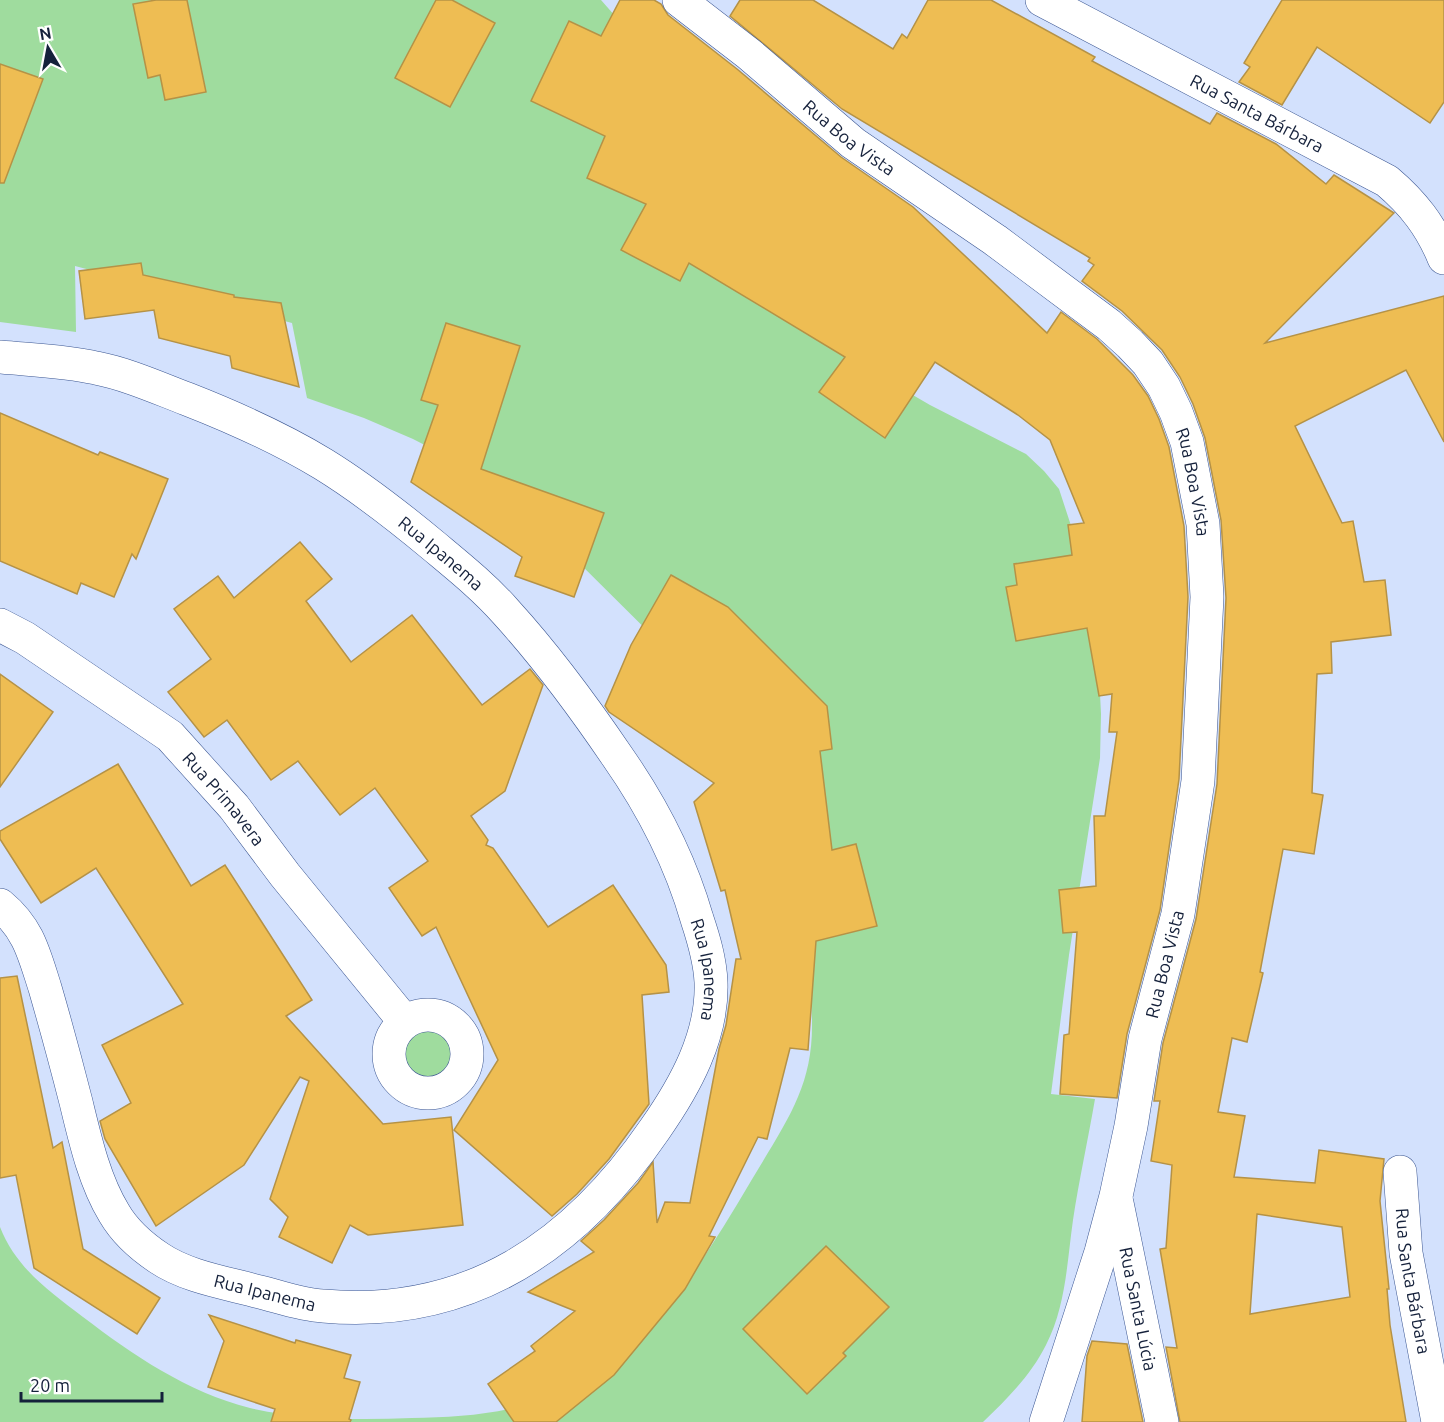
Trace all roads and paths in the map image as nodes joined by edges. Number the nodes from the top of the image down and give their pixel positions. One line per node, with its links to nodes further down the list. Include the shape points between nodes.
1 (679, 0): 9 (street, Rua Boa Vista, via 853,142 1004,246 1109,325 1148,363 1176,412 1192,462 1203,524 1207,597 1198,781 1178,914 1145,1039)
2 (1042, 0): 3 (street, Rua Santa Bárbara, via 1388,181 1422,216)
3 (1444, 258)
4 (0, 357): 6 (street, Rua Ipanema, via 98,368 236,419 355,485 447,557 502,607 596,724 631,776 672,850 708,953 709,1012 688,1075 661,1121 631,1165 552,1243 465,1290 370,1307 319,1306 166,1263 128,1233 113,1212 89,1153 60,1035 30,942 17,921)
5 (0, 625): 7 (street, Rua Primavera, via 170,736 234,807)
6 (0, 905)
7 (405, 1022)
8 (1400, 1173): 12 (street, Rua Santa Bárbara, via 1406,1253)
9 (1116, 1196): 10 (street, Rua Boa Vista); 11 (street, Rua Santa Lúcia)
10 (1046, 1422)
11 (1162, 1422)
12 (1438, 1422)

